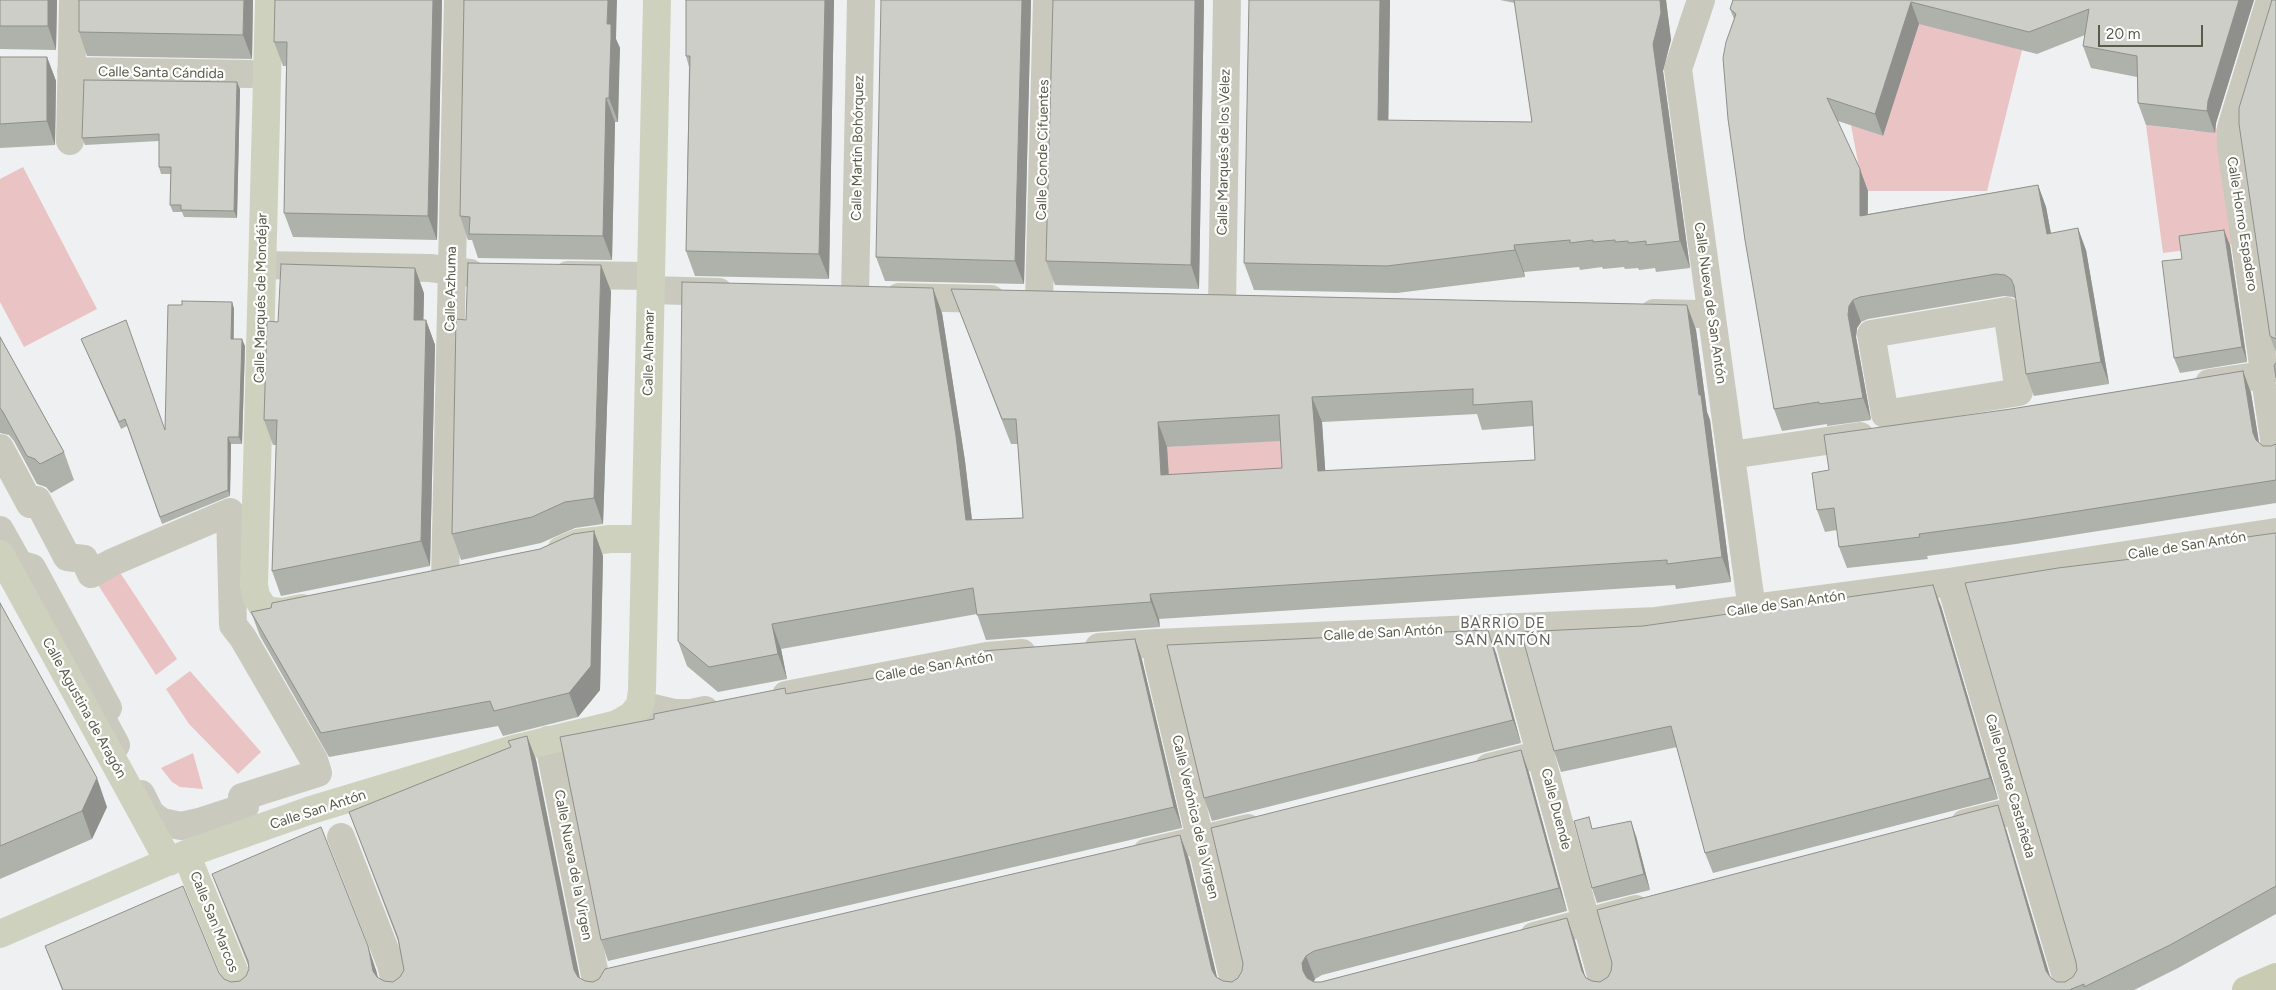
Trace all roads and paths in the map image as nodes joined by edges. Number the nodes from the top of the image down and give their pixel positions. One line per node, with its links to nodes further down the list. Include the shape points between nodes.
1 (73, 0): 11 (street)
2 (269, 0): 14 (main road, Calle Marqués de Mondéjar)
3 (458, 0): 15 (street, Calle Azhuma)
4 (657, 0): 18 (main road, Calle Alhamar)
5 (861, 0): 20 (street, Calle Martín Bohórquez, via 845,295)
6 (1046, 0): 20 (street, Calle Conde Cifuentes)
7 (1227, 0): 23 (street, Calle Marqués de los Vélez)
8 (1701, 0): 25 (street, Calle Nueva de San Antón, via 1678,69)
9 (2270, 0): 27 (street, Calle Horno Espadero, via 2231,128 2231,147)
10 (43, 66): 11 (street, Calle Santa Cándida)
11 (72, 69): 12 (street, Calle Santa Cándida); 13 (street)
12 (250, 74)
13 (70, 141)
14 (262, 265): 15 (street); 43 (main road, Calle Marqués de Mondéjar, via 256,596 263,607 283,612)
15 (452, 271): 16 (street); 40 (street, Calle Azhuma)
16 (498, 274)
17 (547, 275): 18 (street)
18 (651, 283): 19 (street); 36 (main road, Calle Alhamar)
19 (746, 293)
20 (1039, 300): 21 (street)
21 (1068, 301)
22 (1193, 304): 23 (street)
23 (1222, 305): 24 (street)
24 (1251, 305)
25 (1711, 312): 26 (street); 33 (street, Calle Nueva de San Antón)
26 (1627, 313)
27 (2270, 373): 28 (street); 32 (street, Calle Horno Espadero)
28 (2189, 387)
29 (2036, 412): 33 (street)
30 (1885, 414): 30 (street, via 2019,392 2007,311 1871,334)
31 (0, 448): 34 (street, via 30,504 37,500 67,557 84,559 91,574 230,512 232,625 243,638 314,760 318,773 242,797 244,807 199,822 181,826 162,822 151,814 100,715 108,708 32,568 19,564)
32 (2276, 453)
33 (1731, 455): 44 (street, Calle Nueva de San Antón)
34 (0, 530)
35 (2276, 532): 41 (street, Calle de San Antón)
36 (645, 539): 38 (main road, via 577,543); 50 (main road, Calle Alhamar)
37 (0, 554): 60 (main road, Calle Agustina de Aragón)
38 (537, 560)
39 (473, 573): 40 (main road)
40 (445, 579): 42 (main road)
41 (1950, 582): 44 (street, Calle de San Antón); 55 (street, Calle Puente Castañeda)
42 (417, 584)
43 (331, 602)
44 (1752, 610): 45 (street, Calle de San Antón, via 1656,621)
45 (1509, 627): 46 (street, Calle de San Antón); 53 (street, Calle Duende, via 1510,644)
46 (1156, 643): 47 (street, Calle de San Antón); 59 (street, Calle Verónica de la Virgen)
47 (1076, 649)
48 (1046, 651): 49 (street, Calle de San Antón, via 987,656)
49 (763, 699)
50 (640, 705): 51 (street, via 674,713); 52 (main road, Calle San Antón, via 631,716 617,724)
51 (734, 705)
52 (548, 740): 60 (main road, Calle San Antón, via 311,810); 67 (street, Calle Nueva de la Virgen)
53 (1540, 754): 54 (street); 63 (street, Calle Duende)
54 (1461, 774)
55 (2017, 810): 57 (street); 72 (street, Calle Puente Castañeda)
56 (1277, 820): 59 (street)
57 (1940, 830)
58 (341, 837): 69 (street)
59 (1200, 840): 61 (street); 70 (street, Calle Verónica de la Virgen)
60 (178, 858): 64 (main road, Calle San Antón); 68 (main road, Calle San Marcos)
61 (1124, 858)
62 (1662, 902): 63 (street)
63 (1587, 922): 65 (street); 71 (street, Calle Duende)
64 (0, 934)
65 (1513, 941)
66 (2276, 977): 73 (main road)
67 (603, 982)
68 (242, 990)
69 (397, 990)
70 (1236, 990)
71 (1605, 990)
72 (2070, 990)
73 (2246, 990)

